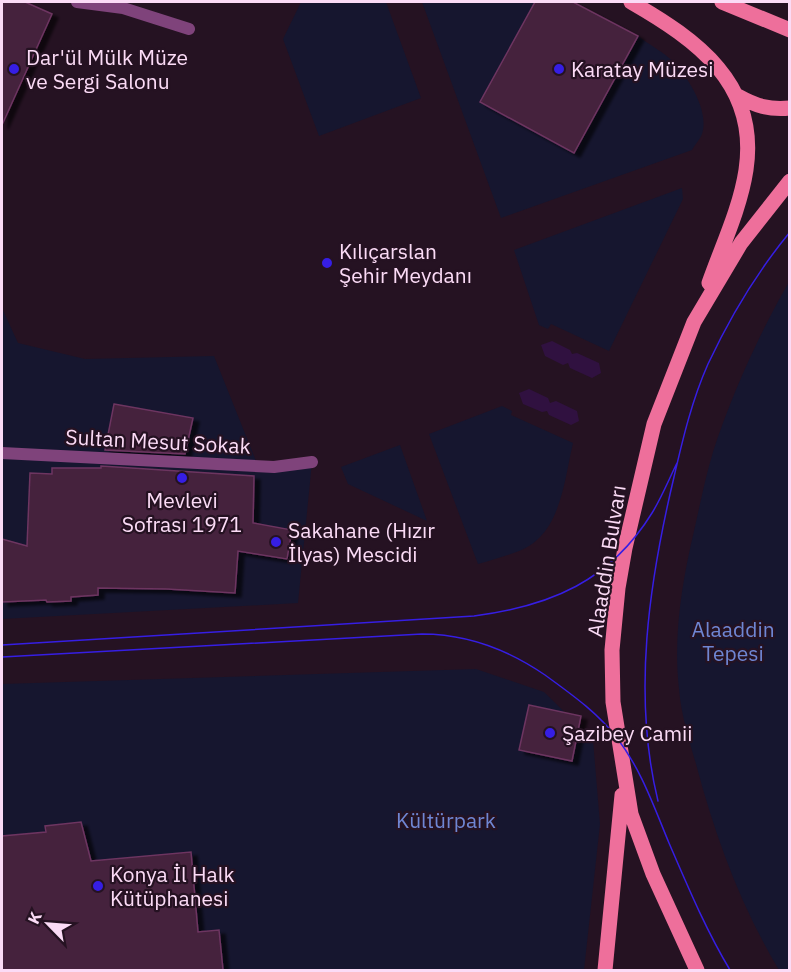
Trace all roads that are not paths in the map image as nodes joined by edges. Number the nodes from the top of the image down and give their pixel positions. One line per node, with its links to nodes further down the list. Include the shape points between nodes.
1 (77, 2): 4 (street, via 123,8)
2 (631, 2): 6 (main road, via 700,50 730,81)
3 (722, 2): 5 (main road)
4 (189, 29)
5 (789, 31)
6 (738, 96): 7 (main road, via 759,107); 9 (main road, via 747,132 746,170 736,210)
7 (789, 108)
8 (789, 181): 9 (main road, Alaaddin Bulvarı, via 741,243)
9 (694, 322): 12 (main road, Alaaddin Bulvarı, via 654,424 618,588 612,650 613,692)
10 (2, 453): 11 (street, Sultan Mesut Sokak, via 274,467)
11 (312, 462)
12 (624, 777): 13 (main road); 14 (main road, Alaaddin Bulvarı, via 631,814 647,857)
13 (605, 970)
14 (697, 970)

